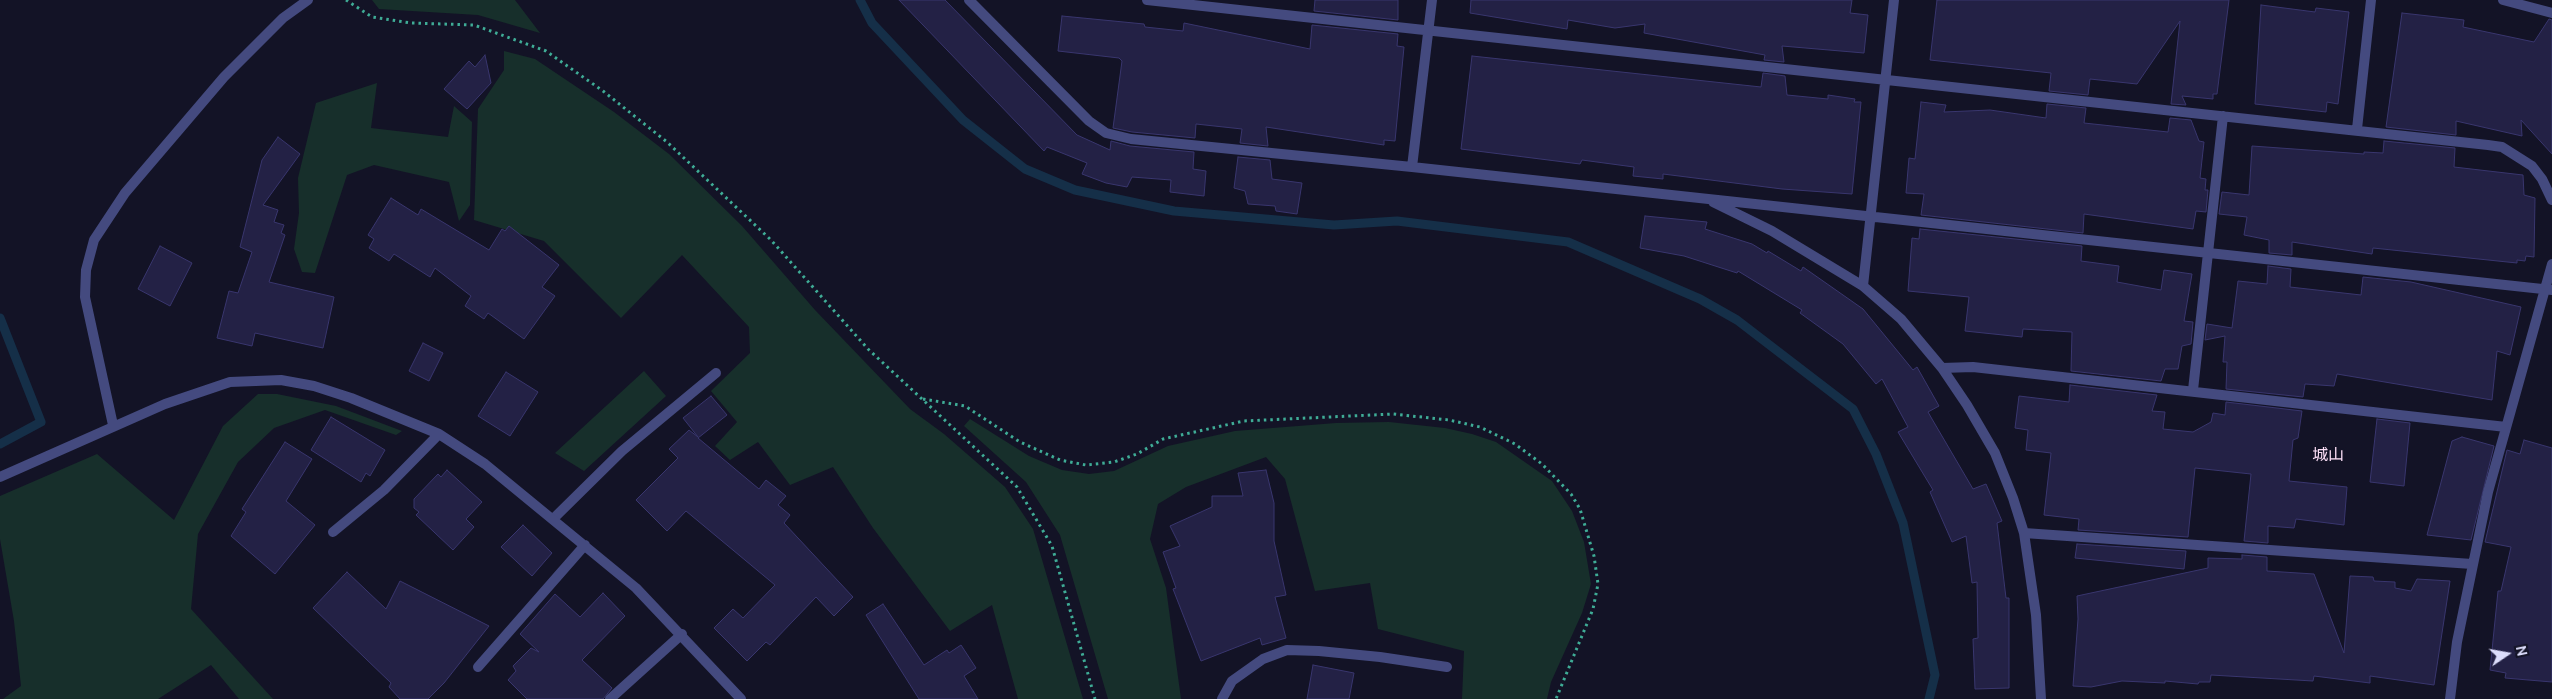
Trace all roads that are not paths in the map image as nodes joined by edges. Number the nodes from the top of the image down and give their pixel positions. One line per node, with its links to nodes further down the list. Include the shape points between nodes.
1 (308, 0): 24 (street, via 283,18 224,77 125,193 94,240 86,270 85,297)
2 (969, 0): 13 (street, via 1089,121 1106,133 1131,139)
3 (1146, 0): 9 (street)
4 (1432, 0): 9 (street)
5 (1894, 0): 10 (street)
6 (2371, 0): 12 (street)
7 (2503, 0): 8 (street)
8 (2552, 13)
9 (1428, 32): 10 (street); 13 (street)
10 (1885, 79): 11 (street); 16 (street)
11 (2222, 116): 12 (street); 17 (street)
12 (2357, 129): 15 (street, via 2502,147 2532,166)
13 (1412, 166): 14 (street)
14 (1703, 198): 16 (street); 19 (street, via 1772,231)
15 (2552, 200)
16 (1870, 216): 17 (street); 19 (street)
17 (2208, 253): 20 (street); 23 (street)
18 (2552, 264): 20 (street)
19 (1862, 286): 21 (street, via 1902,319)
20 (2548, 289): 25 (street)
21 (1942, 368): 23 (street, via 1973,367); 30 (street, via 1995,453)
22 (716, 373): 28 (street, via 622,451)
23 (2193, 390): 25 (street)
24 (113, 425): 26 (street, via 230,382 281,380 352,398); 27 (street)
25 (2506, 427): 32 (street)
26 (439, 434): 28 (street, via 485,464); 29 (street, via 384,490)
27 (0, 477)
28 (553, 519): 31 (street)
29 (332, 532)
30 (2024, 534): 32 (street); 39 (street, via 2036,615)
31 (585, 545): 33 (street, via 636,588); 34 (street)
32 (2472, 564): 40 (street)
33 (682, 634): 36 (street); 37 (street)
34 (478, 667)
35 (1447, 667): 38 (street, via 1363,655 1287,650 1263,659 1232,682)
36 (610, 699)
37 (741, 699)
38 (1222, 699)
39 (2042, 699)
40 (2450, 699)

